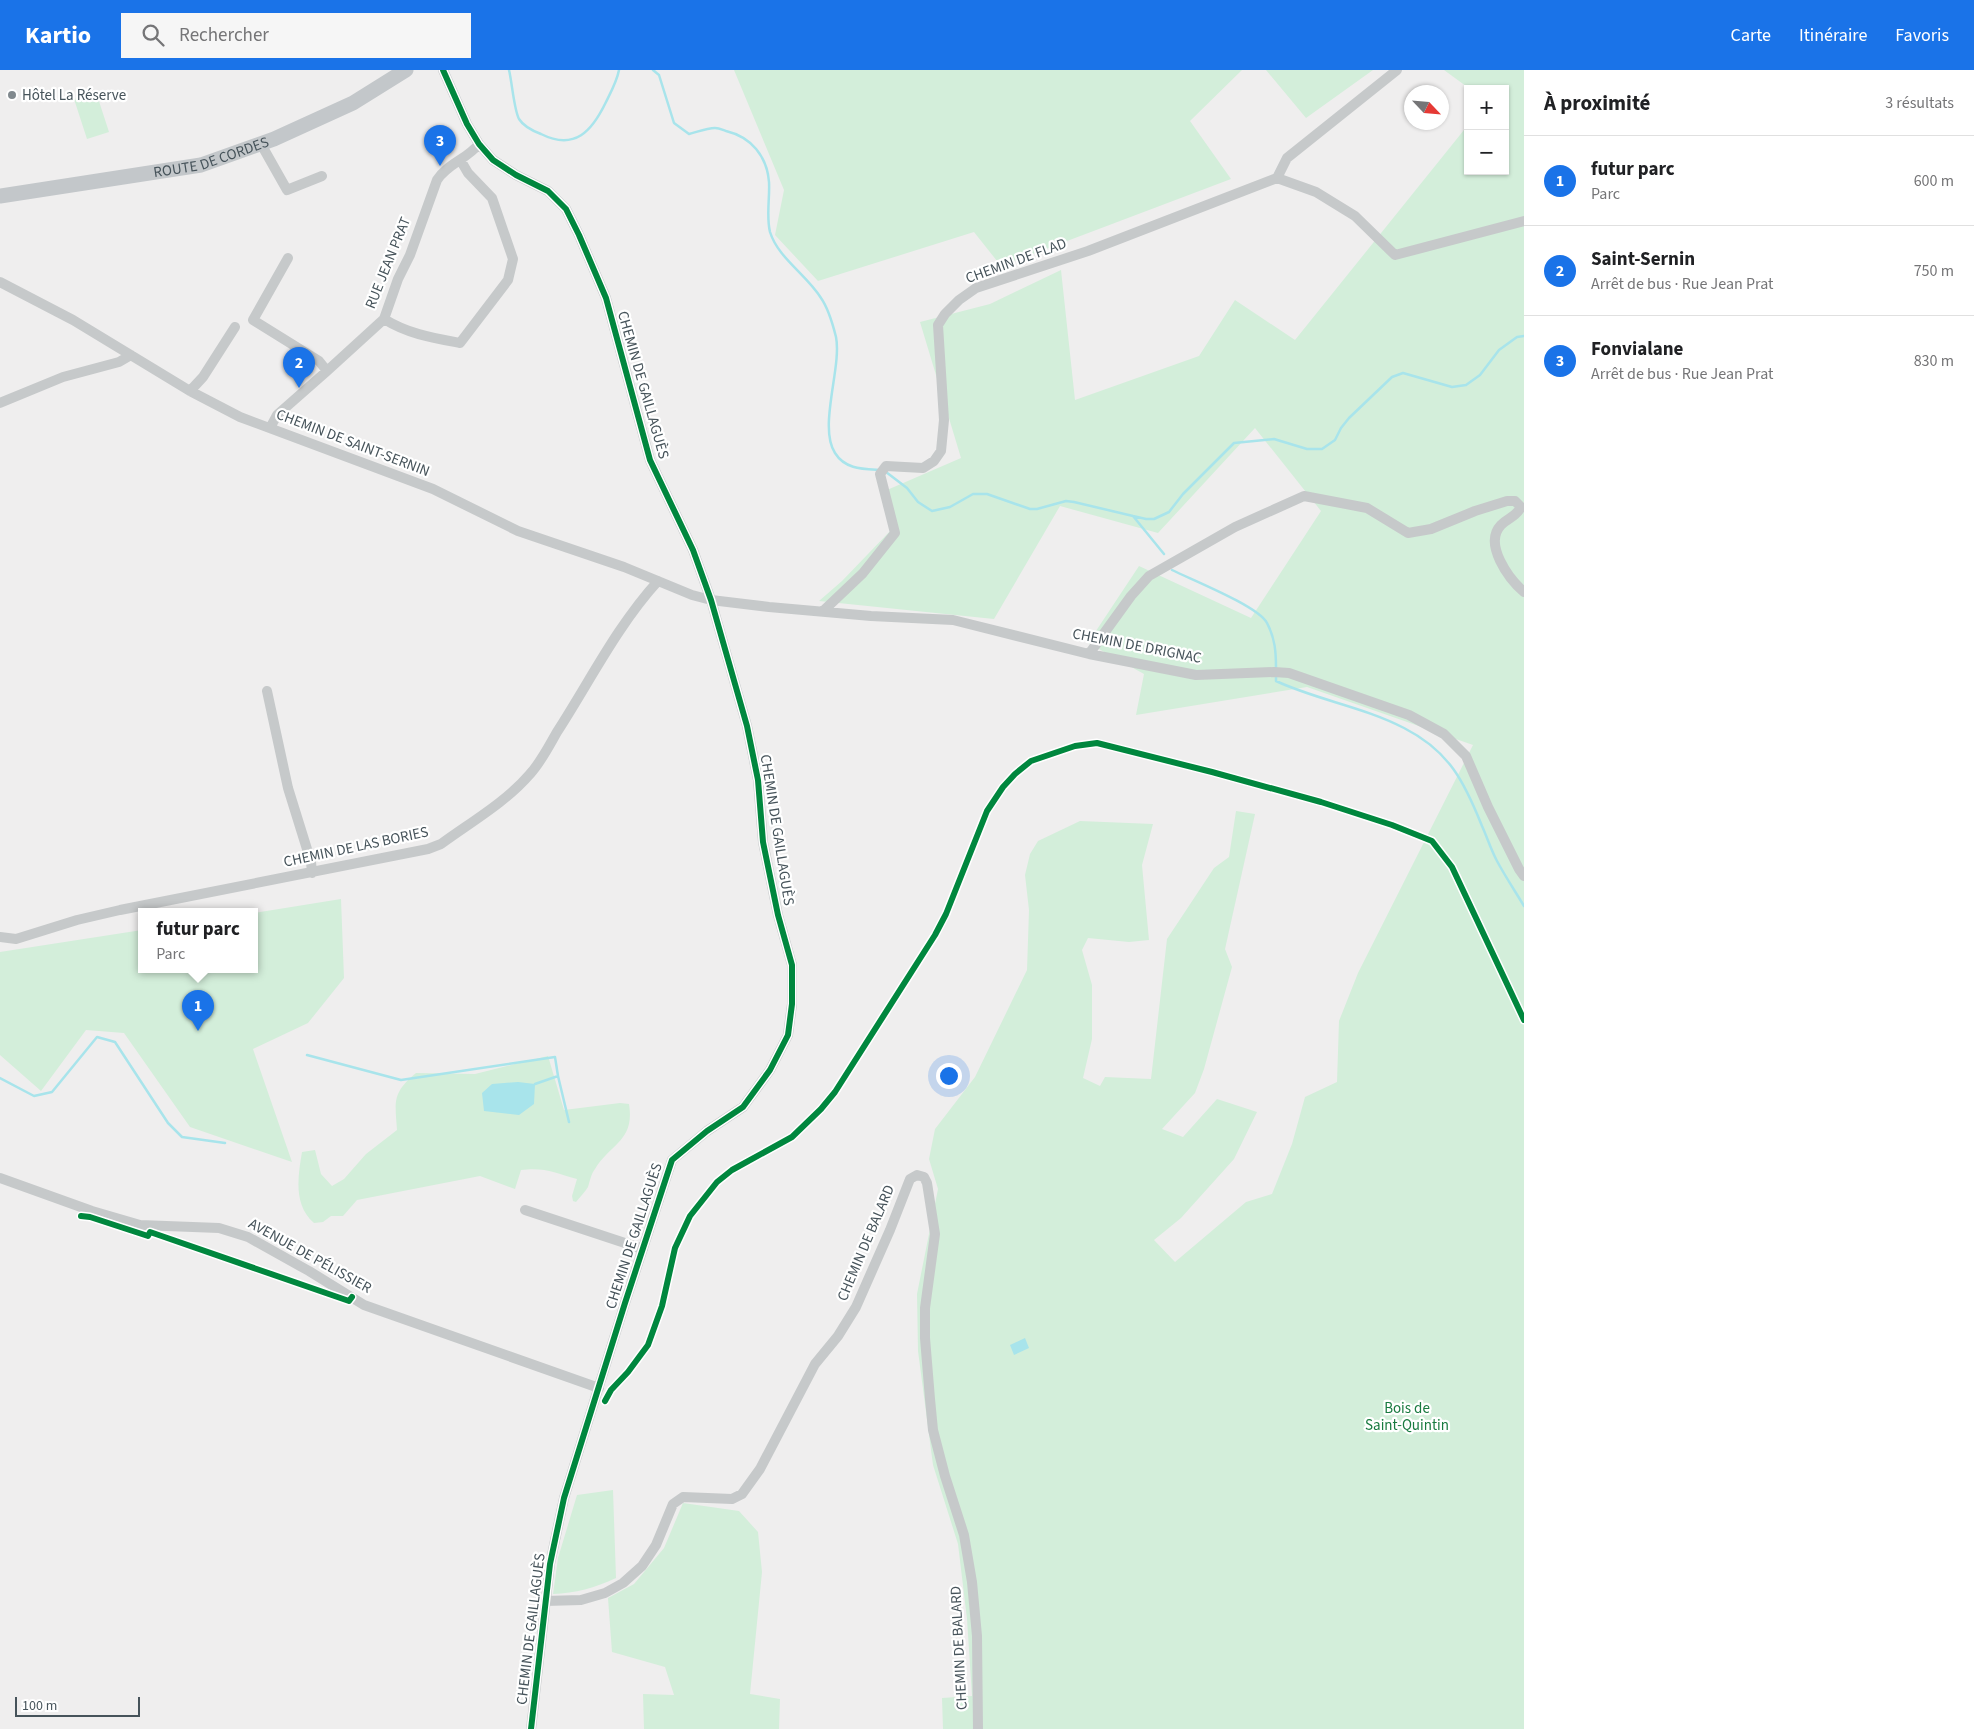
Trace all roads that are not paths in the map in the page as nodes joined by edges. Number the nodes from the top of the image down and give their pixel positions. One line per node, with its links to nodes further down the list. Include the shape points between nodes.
1 (406, 70): 4 (main road, ROUTE DE CORDES, via 353,103)
2 (443, 70): 5 (street, CHEMIN DE GAILLAGUÈS)
3 (1397, 70): 8 (street, via 1287,158)
4 (260, 144): 7 (street, via 287,190); 9 (main road, ROUTE DE CORDES, via 201,165)
5 (479, 144): 6 (street, RUE JEAN PRAT); 22 (street, CHEMIN DE GAILLAGUÈS, via 493,160 548,191 566,209 606,298 650,460 693,550)
6 (461, 161): 13 (street, RUE JEAN PRAT, via 442,172 437,180); 13 (street, via 492,198 513,260 508,280 460,343 424,336)
7 (322, 176)
8 (1276, 178): 10 (street, via 1316,192 1355,216 1395,255); 23 (street, CHEMIN DE FLAD, via 1088,251 976,288 959,300 938,325 944,420 941,451 923,468 886,466 880,474 894,533 863,573)
9 (0, 196)
10 (1524, 222)
11 (288, 258): 16 (street, via 253,320 318,361)
12 (0, 282): 15 (street, CHEMIN DE SAINT-SERNIN)
13 (384, 319): 16 (street, RUE JEAN PRAT)
14 (235, 327): 17 (street)
15 (131, 355): 17 (street, CHEMIN DE SAINT-SERNIN); 18 (street)
16 (327, 371): 19 (street, RUE JEAN PRAT, via 277,415)
17 (190, 390): 19 (street, CHEMIN DE SAINT-SERNIN, via 240,417)
18 (0, 403)
19 (270, 428): 20 (street, CHEMIN DE SAINT-SERNIN, via 433,490 518,531)
20 (658, 581): 22 (street, CHEMIN DE SAINT-SERNIN); 26 (street, CHEMIN DE LAS BORIES, via 639,601 531,773 510,794 428,850)
21 (1524, 592): 24 (street, via 1514,584 1500,563 1494,540 1500,526 1518,514 1521,508 1515,501 1475,511 1431,529 1408,532 1367,508 1304,496 1235,527 1149,576)
22 (711, 600): 23 (street, CHEMIN DE DRIGNAC); 31 (street, CHEMIN DE GAILLAGUÈS, via 747,726 758,780 763,842 792,965 792,1004 788,1035 770,1070 743,1107 672,1160)
23 (822, 611): 24 (street, CHEMIN DE DRIGNAC, via 952,620)
24 (1089, 654): 27 (street, CHEMIN DE DRIGNAC, via 1196,675 1278,672 1409,715 1444,734 1466,756)
25 (267, 691): 26 (street, via 288,788)
26 (312, 873): 28 (street, CHEMIN DE LAS BORIES, via 120,910 16,939)
27 (1524, 876)
28 (0, 937)
29 (0, 1178): 32 (street, AVENUE DE PÉLISSIER, via 140,1225 231,1231 301,1266 364,1305)
30 (526, 1210): 31 (street)
31 (643, 1249): 32 (street, CHEMIN DE GAILLAGUÈS)
32 (599, 1388): 33 (street, CHEMIN DE GAILLAGUÈS, via 564,1498)
33 (545, 1601): 34 (street, CHEMIN DE GAILLAGUÈS); 35 (street, CHEMIN DE BALARD, via 581,1600 605,1593 623,1583 642,1566 656,1545 673,1504 683,1497 732,1498 742,1494 760,1469 815,1364 856,1307 910,1179 924,1176 935,1234 924,1338 930,1400 933,1430 964,1535 972,1582 977,1636)
34 (531, 1729)
35 (978, 1729)

